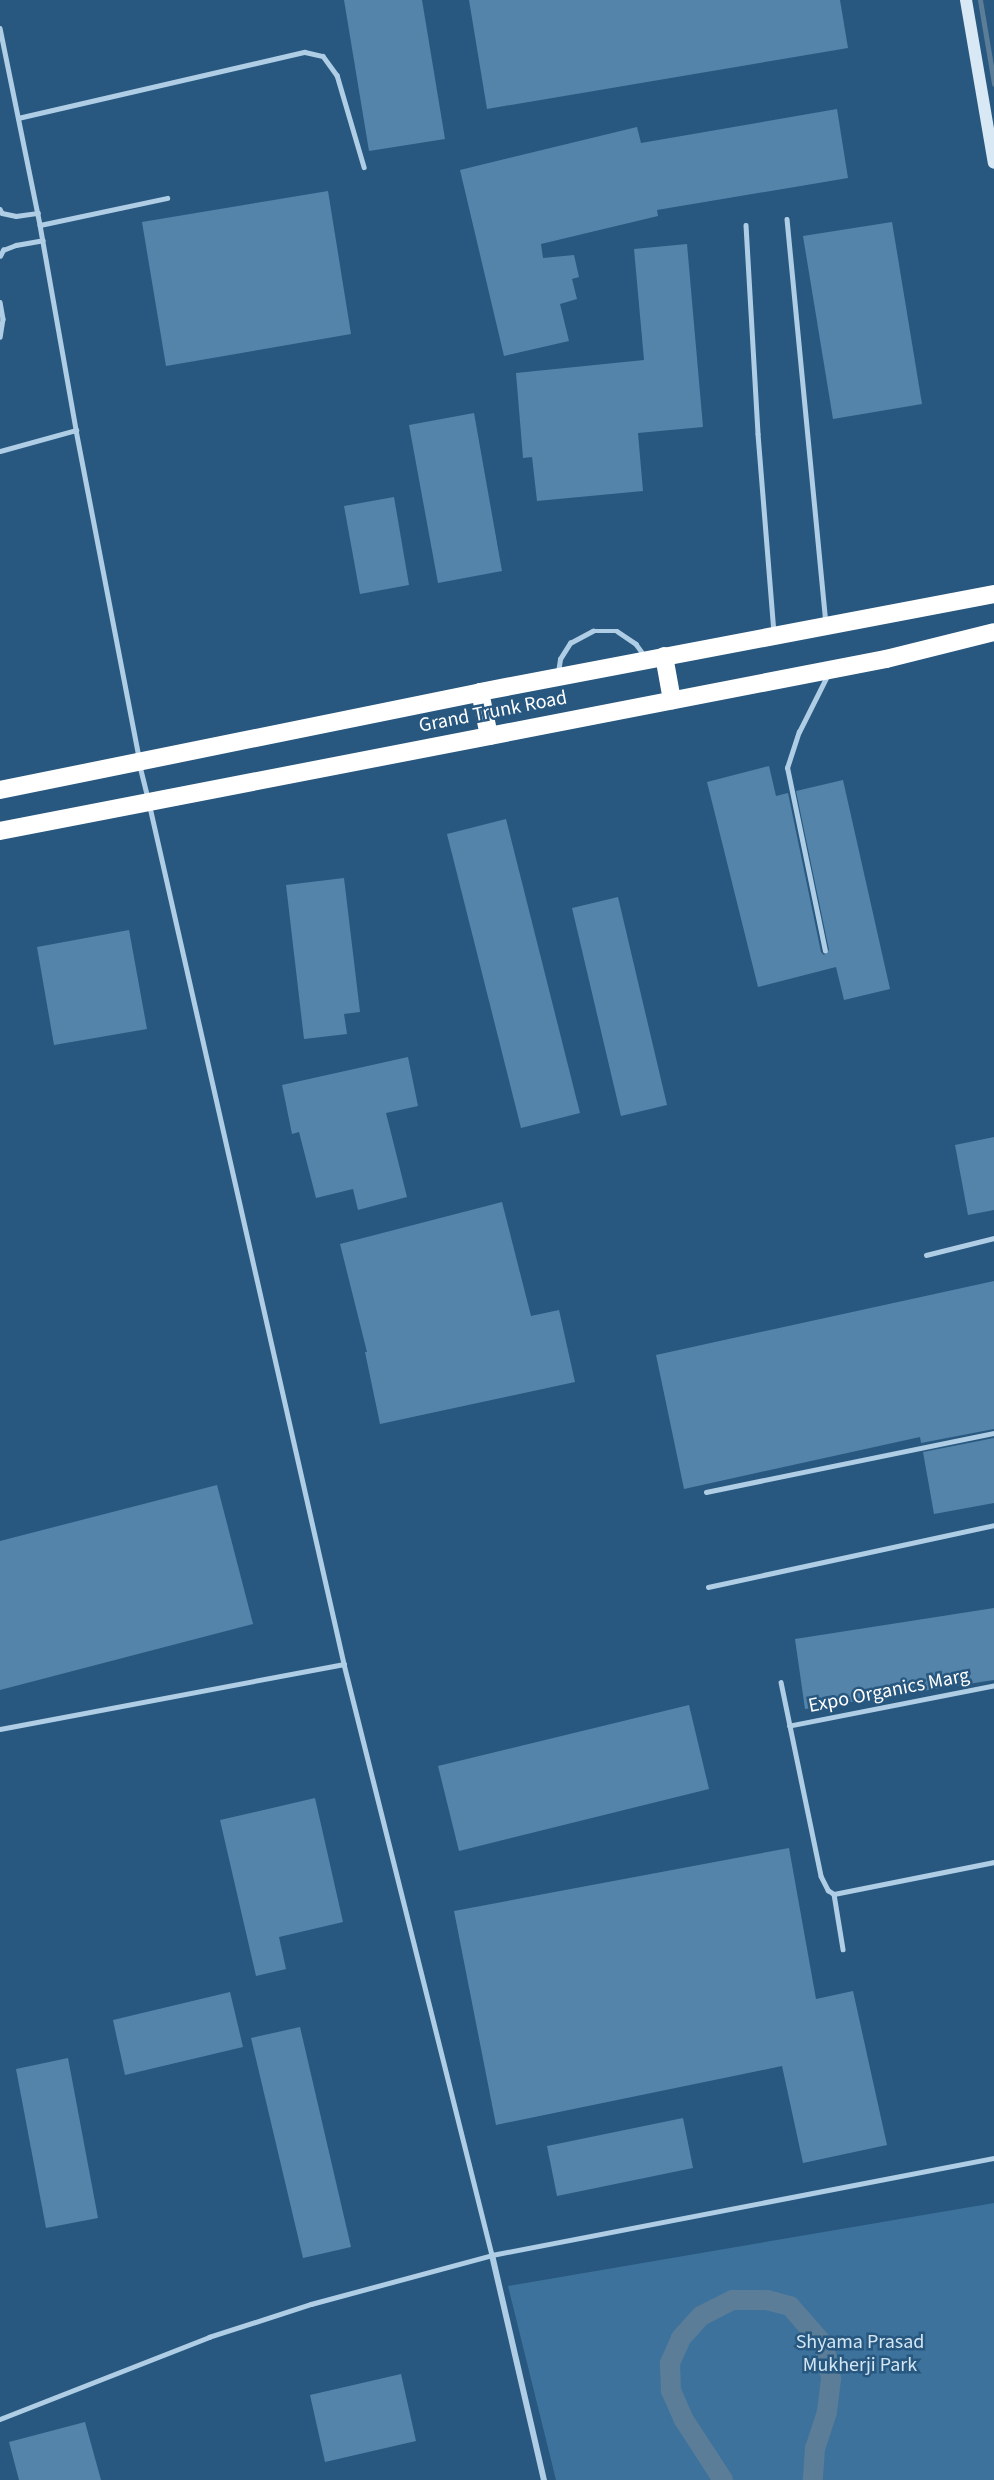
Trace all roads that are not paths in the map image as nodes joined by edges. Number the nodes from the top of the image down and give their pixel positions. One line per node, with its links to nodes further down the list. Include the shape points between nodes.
1 (966, 0): 4 (street)
2 (0, 28): 3 (lane)
3 (18, 118): 5 (lane, via 305,52 323,56 338,75); 8 (lane)
4 (994, 163)
5 (364, 167)
6 (166, 198): 10 (lane)
7 (0, 208): 8 (lane, via 2,213 16,216)
8 (38, 213): 10 (lane)
9 (787, 219): 19 (lane)
10 (40, 225): 12 (lane)
11 (746, 225): 21 (lane)
12 (43, 240): 13 (lane, via 16,245 3,250); 16 (lane)
13 (0, 256)
14 (0, 302): 15 (lane)
15 (0, 337)
16 (76, 430): 17 (lane); 28 (lane)
17 (0, 451)
18 (994, 594): 19 (highway, Grand Trunk Road)
19 (827, 628): 21 (highway, Grand Trunk Road)
20 (994, 632): 23 (highway, Grand Trunk Road)
21 (774, 636): 22 (highway, Grand Trunk Road)
22 (655, 658): 24 (highway, Grand Trunk Road); 24 (lane, via 617,631 593,631 570,643 560,659); 26 (highway)
23 (831, 669): 26 (highway, Grand Trunk Road); 32 (lane, via 799,732 787,768)
24 (556, 677): 25 (highway, Grand Trunk Road)
25 (480, 692): 27 (highway); 28 (highway, Grand Trunk Road)
26 (672, 700): 27 (highway, Grand Trunk Road)
27 (489, 736): 30 (highway, Grand Trunk Road)
28 (140, 762): 29 (highway, Grand Trunk Road); 30 (lane)
29 (0, 790)
30 (148, 802): 31 (highway, Grand Trunk Road); 39 (lane)
31 (0, 831)
32 (825, 951)
33 (994, 1238): 34 (lane)
34 (926, 1255)
35 (994, 1433): 36 (lane)
36 (706, 1492)
37 (994, 1525): 38 (lane)
38 (708, 1587)
39 (344, 1664): 43 (lane); 48 (lane)
40 (781, 1682): 42 (lane, Expo Organics Marg)
41 (994, 1686): 42 (lane, Expo Organics Marg)
42 (790, 1726): 45 (lane, Expo Organics Marg, via 821,1876)
43 (0, 1729)
44 (994, 1862): 45 (lane)
45 (834, 1894): 46 (lane)
46 (843, 1949)
47 (994, 2158): 48 (lane)
48 (492, 2255): 49 (lane, via 311,2304 209,2337); 50 (street)
49 (0, 2420)
50 (544, 2480)

